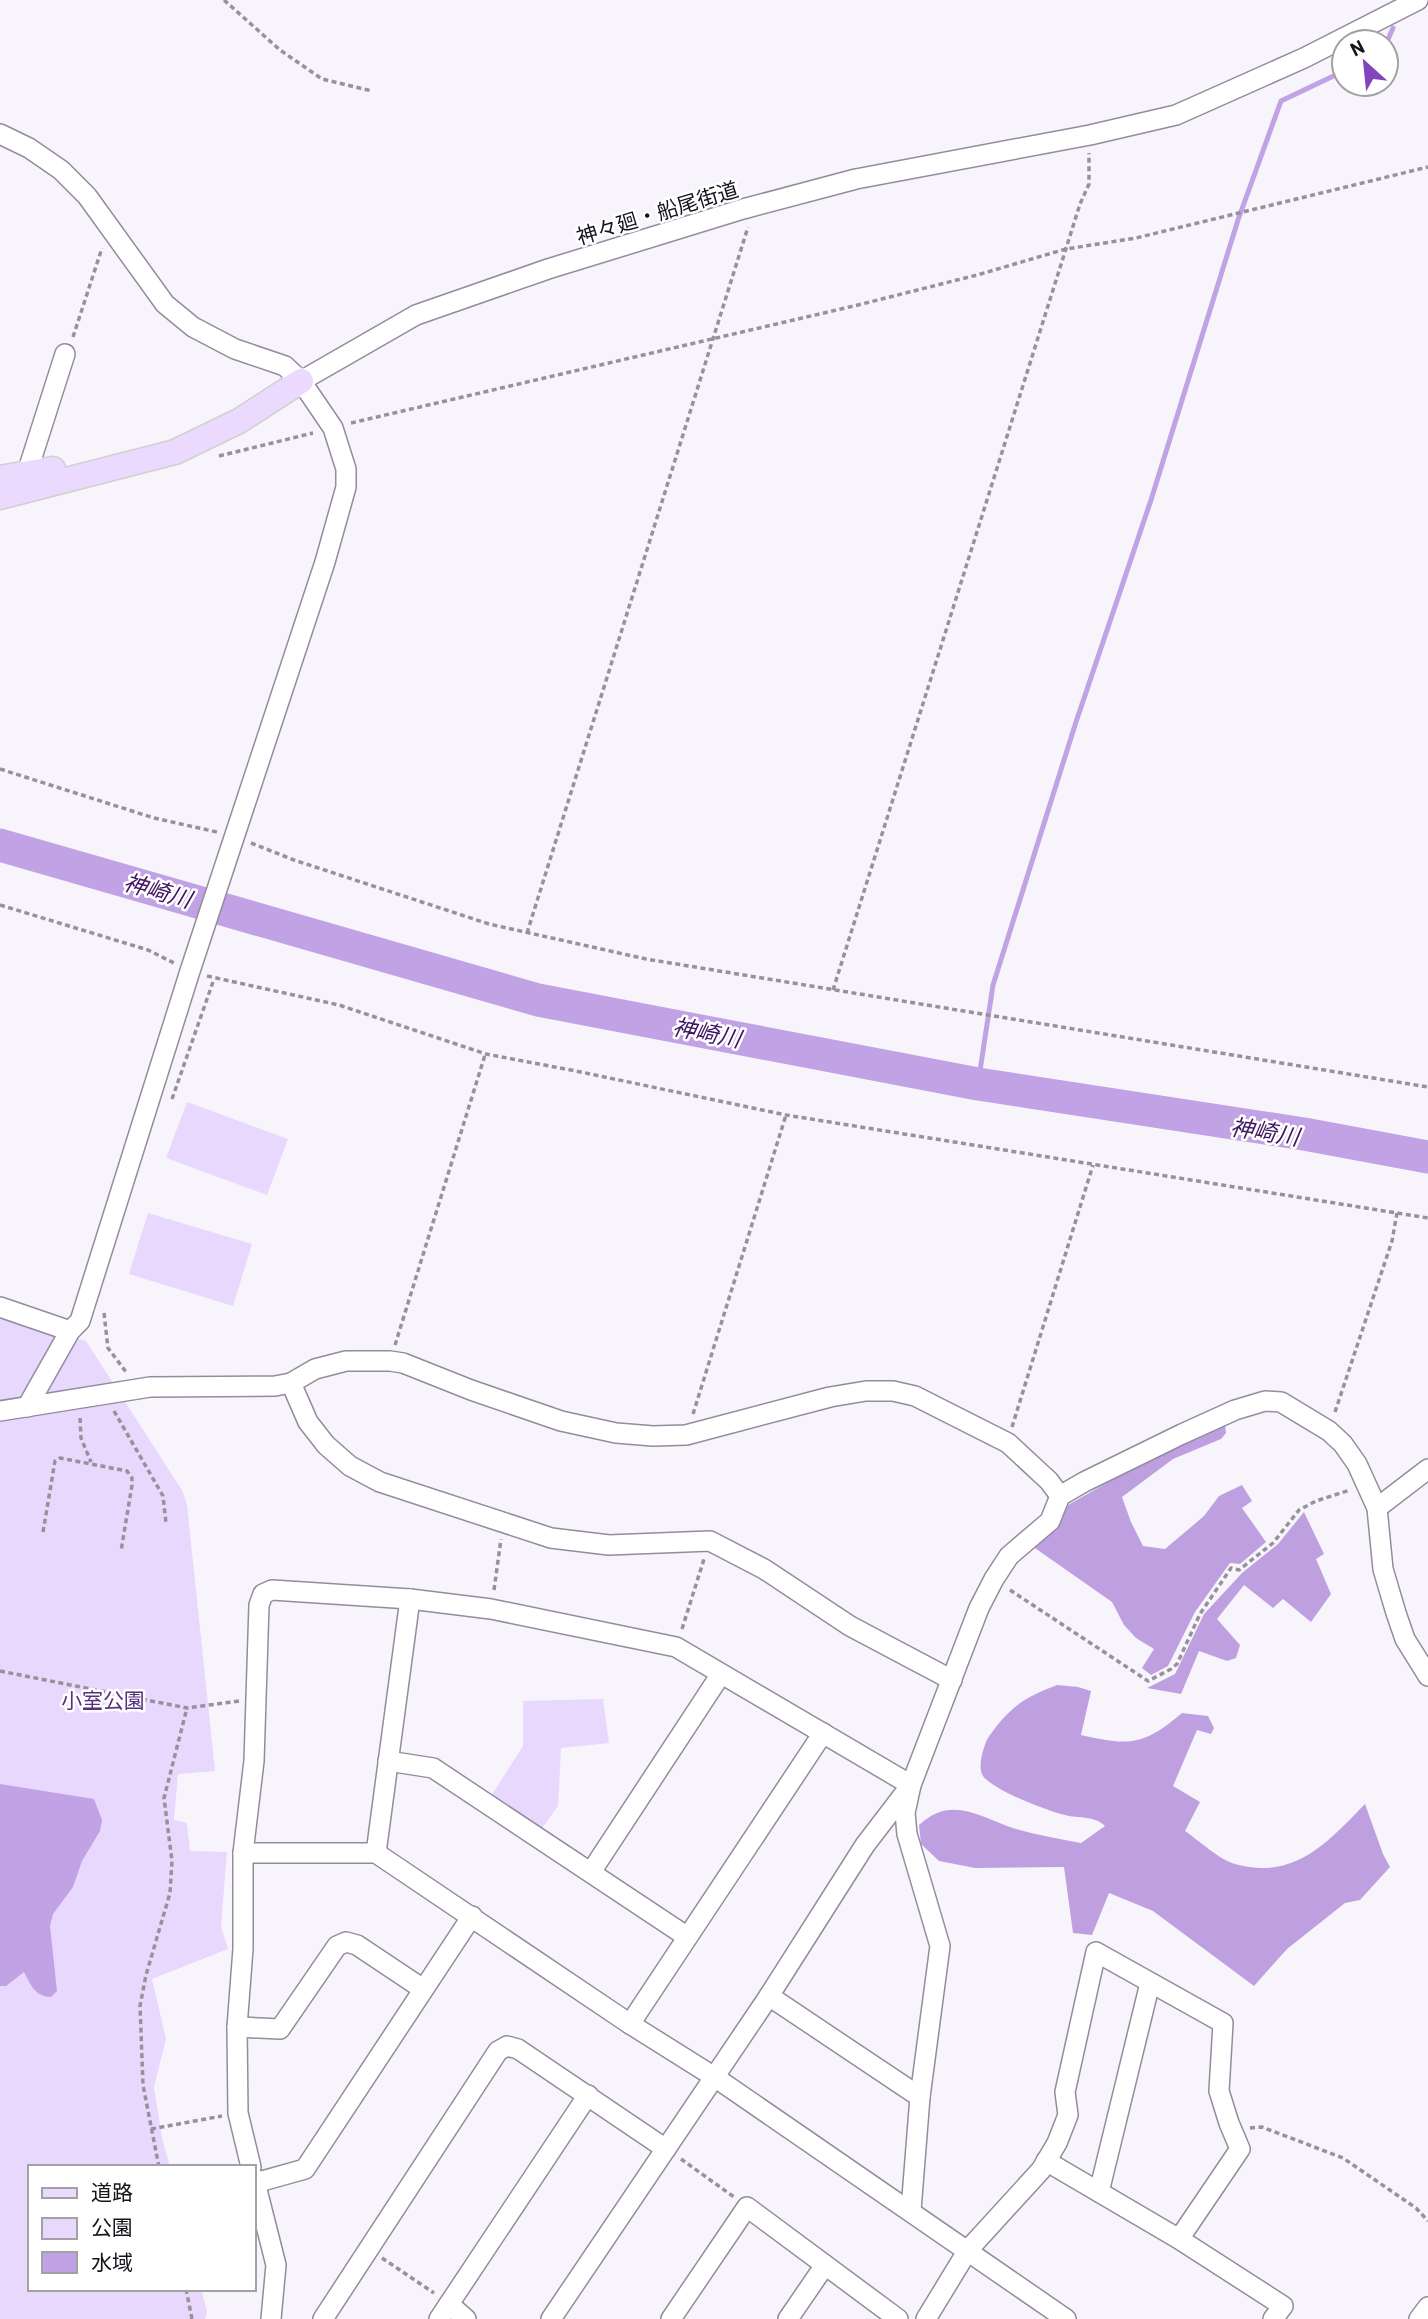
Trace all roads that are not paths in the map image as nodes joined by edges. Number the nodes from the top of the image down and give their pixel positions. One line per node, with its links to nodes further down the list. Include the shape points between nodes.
1 (1410, 4): 4 (street, 神々廻・船尾街道, via 1176,115 856,179 743,209 416,315)
2 (0, 134): 4 (street, via 61,170 87,195 165,304 193,327 235,349 285,366)
3 (65, 354): 6 (street)
4 (301, 382): 5 (main road, via 239,421); 10 (street, via 334,428 346,469 345,487 325,562 80,1321)
5 (175, 452): 6 (main road); 8 (main road)
6 (27, 473): 7 (main road)
7 (0, 478)
8 (0, 497)
9 (0, 1307): 10 (street)
10 (70, 1331): 12 (street)
11 (291, 1383): 12 (street, via 150,1387); 15 (street, via 315,1369 346,1361 390,1361 561,1420 653,1436 686,1435 830,1397 892,1391 915,1396 1007,1443); 20 (street, via 308,1422 326,1445 350,1466 380,1482 551,1538 609,1545 710,1541 764,1569 850,1626)
12 (43, 1404): 13 (street)
13 (0, 1411)
14 (1428, 1469): 16 (street)
15 (1060, 1496): 16 (street, via 1214,1419 1265,1401 1280,1402 1343,1444); 20 (street, via 1050,1521 1009,1556 994,1579)
16 (1377, 1508): 19 (street, via 1383,1569 1396,1613 1405,1639)
17 (411, 1599): 18 (street, via 491,1609 676,1647); 22 (street); 24 (street, via 272,1590 264,1594 259,1605 254,1761)
18 (722, 1674): 21 (street); 26 (street)
19 (1428, 1676)
20 (952, 1680): 23 (street)
21 (823, 1733): 23 (street); 28 (street)
22 (388, 1761): 25 (street); 26 (street, via 433,1768)
23 (911, 1786): 31 (street, via 864,1845); 36 (street, via 905,1813 907,1834 940,1946)
24 (243, 1853): 25 (street); 33 (street)
25 (376, 1853): 27 (street)
26 (591, 1872): 28 (street)
27 (472, 1916): 30 (street); 32 (street)
28 (687, 1936): 32 (street)
29 (1150, 1983): 38 (street, via 1096,1952 1065,2092 1068,2115); 42 (street); 44 (street, via 1223,2024 1220,2091 1240,2149)
30 (423, 1989): 33 (street, via 346,1942 337,1946 279,2029); 40 (street, via 306,2169)
31 (769, 1996): 34 (street); 36 (street)
32 (630, 2024): 34 (street)
33 (237, 2027): 39 (street, via 238,2113)
34 (716, 2078): 37 (street); 43 (street)
35 (588, 2095): 37 (street); 48 (street); 50 (street, via 518,2049 507,2046 498,2051)
36 (920, 2097): 43 (street)
37 (666, 2149): 52 (street)
38 (1046, 2161): 42 (street); 45 (street)
39 (250, 2165)
40 (256, 2176)
41 (256, 2188): 49 (street, via 276,2265)
42 (1099, 2192): 44 (street)
43 (911, 2210): 45 (street)
44 (1179, 2239): 58 (street, via 1283,2306)
45 (968, 2250): 56 (street); 57 (street)
46 (825, 2265): 53 (street, via 747,2207); 54 (street); 55 (street)
47 (1428, 2307): 59 (street)
48 (444, 2311): 51 (street)
49 (271, 2319)
50 (323, 2319)
51 (466, 2319)
52 (551, 2319)
53 (671, 2319)
54 (788, 2319)
55 (898, 2319)
56 (926, 2319)
57 (1066, 2319)
58 (1272, 2319)
59 (1419, 2319)

